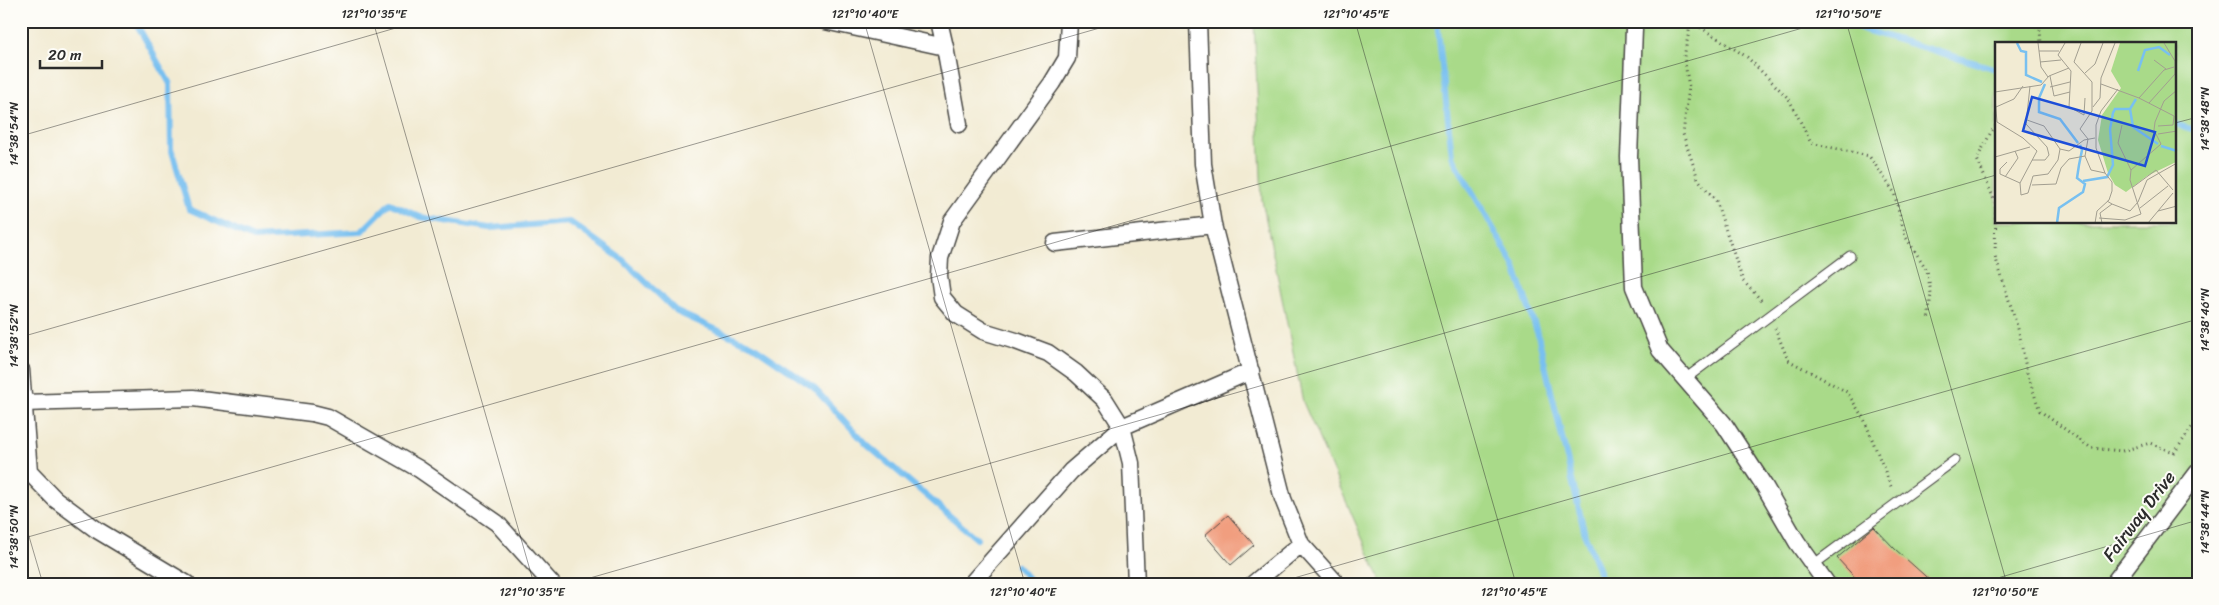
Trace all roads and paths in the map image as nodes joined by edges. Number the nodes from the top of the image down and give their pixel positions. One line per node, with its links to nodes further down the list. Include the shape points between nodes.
1 (825, 21): 11 (street)
2 (939, 21): 11 (street)
3 (1069, 21): 27 (street, via 1067,58 952,221 940,258 939,276 942,297 956,314 983,331 1048,353 1105,400)
4 (1198, 21): 16 (street, via 1203,164)
5 (2028, 21): 10 (path, via 2040,29)
6 (2190, 21): 9 (path)
7 (1691, 22): 19 (path, via 1684,57 1689,87 1683,134 1698,180 1716,201 1743,282); 21 (path, via 1747,57 1788,98 1810,143 1869,156 1894,192 1905,236 1927,270 1931,293)
8 (1634, 29): 24 (street, via 1629,157 1634,287 1660,350)
9 (2198, 40)
10 (2041, 42)
11 (945, 47): 12 (street)
12 (959, 124)
13 (1995, 128): 14 (path, via 1977,159)
14 (1995, 202)
15 (1996, 224): 26 (path, via 1995,256 2040,411 2091,448 2122,451 2150,443 2174,453)
16 (1213, 225): 17 (street); 23 (street)
17 (1055, 243)
18 (1850, 256): 24 (lane)
19 (1764, 303)
20 (1771, 319): 30 (path, via 1788,360 1847,392 1867,427)
21 (1928, 321)
22 (21, 370): 25 (street)
23 (1251, 371): 27 (street); 31 (street, via 1283,499)
24 (1685, 379): 32 (street, via 1724,424)
25 (23, 403): 33 (street, via 29,472 55,499 97,530); 34 (street, via 193,398 328,417 419,469 497,523)
26 (2198, 419)
27 (1122, 427): 35 (street, via 1071,471); 36 (street, via 1131,463)
28 (1954, 460): 32 (lane)
29 (2198, 472): 40 (street, Fairway Drive)
30 (1895, 498)
31 (1301, 544): 37 (street); 38 (street)
32 (1813, 565): 39 (street)
33 (187, 584)
34 (552, 584)
35 (971, 584)
36 (1136, 584)
37 (1253, 584)
38 (1337, 584)
39 (1827, 584)
40 (2113, 584)

